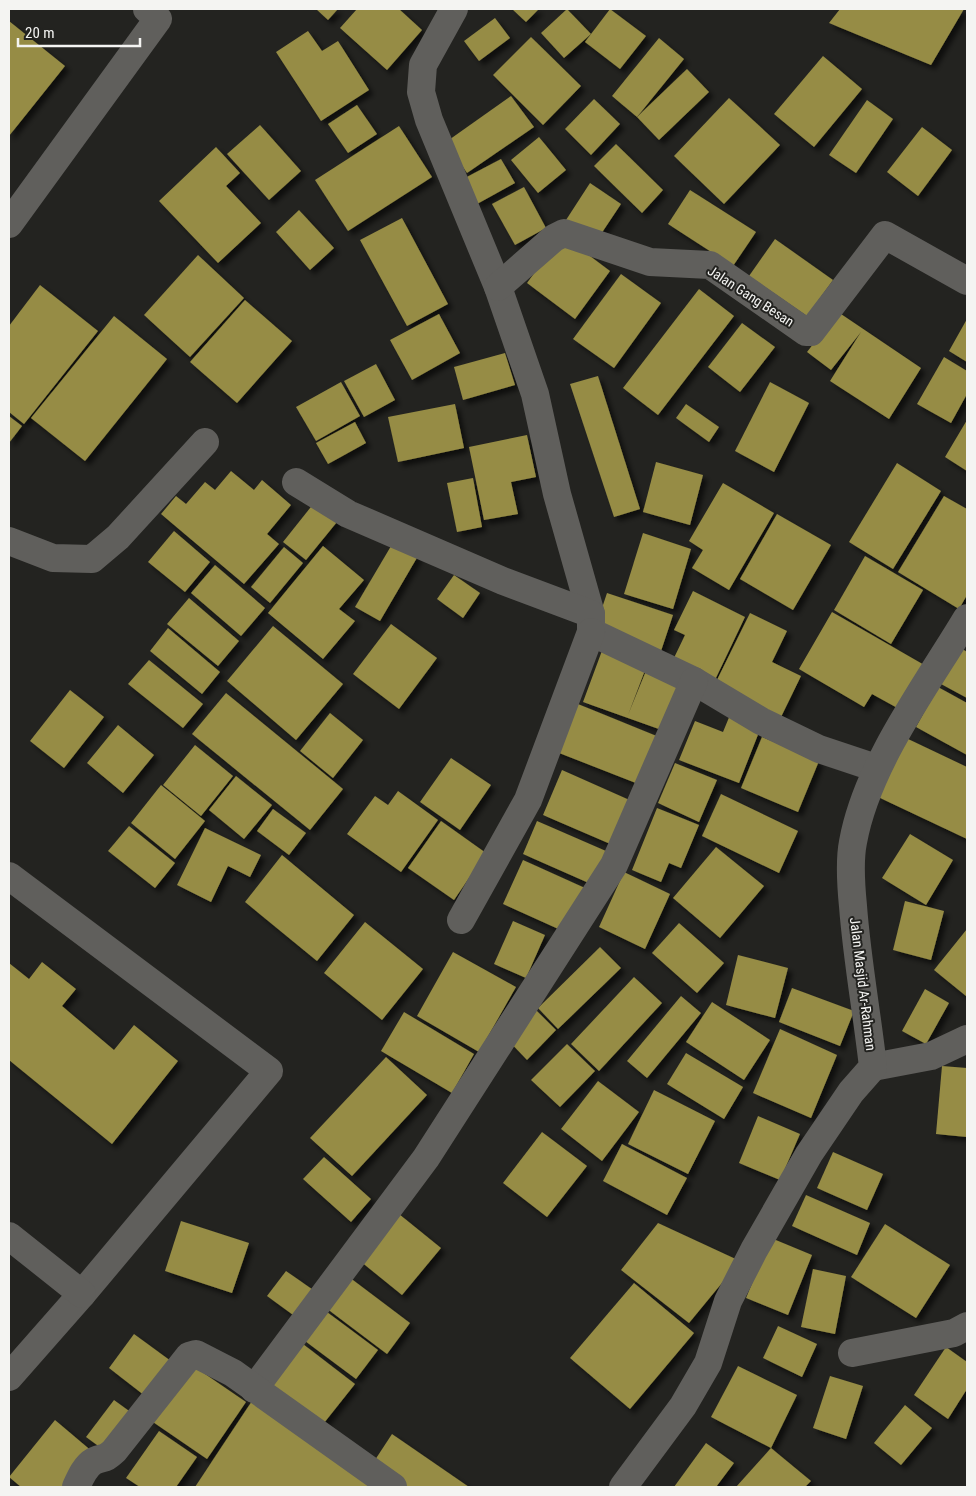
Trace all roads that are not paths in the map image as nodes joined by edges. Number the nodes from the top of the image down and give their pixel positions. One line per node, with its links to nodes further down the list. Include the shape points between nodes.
1 (147, 9): 3 (street, via 158,19)
2 (454, 9): 5 (street, via 423,65 421,92)
3 (9, 224)
4 (967, 281): 5 (street, Jalan Gang Besan, via 885,235 811,332 806,332 710,266 650,262 564,233)
5 (498, 287): 10 (street, via 535,394)
6 (205, 442): 8 (street, via 118,537 92,559 53,558)
7 (296, 482): 10 (street, via 348,514)
8 (9, 541)
9 (967, 618): 12 (street, Jalan Masjid Ar-Rahman)
10 (591, 623): 11 (street); 14 (street, via 528,800)
11 (694, 681): 12 (street, via 761,721 819,750); 22 (street, via 614,865 426,1158)
12 (876, 768): 16 (street, Jalan Masjid Ar-Rahman, via 853,843 851,887)
13 (9, 876): 18 (street, via 269,1070)
14 (461, 920)
15 (967, 1038): 16 (street, via 931,1056)
16 (873, 1067): 25 (street, Jalan Masjid Ar-Rahman, via 851,1092 809,1154 728,1301 708,1363 683,1406)
17 (9, 1236): 18 (street)
18 (82, 1294): 21 (street)
19 (967, 1326): 20 (street, via 954,1333)
20 (852, 1353)
21 (9, 1377)
22 (254, 1389): 23 (street, via 233,1373 202,1357 196,1354 188,1356 131,1432 106,1459 89,1464); 24 (street)
23 (76, 1487)
24 (392, 1487)
25 (623, 1487)

